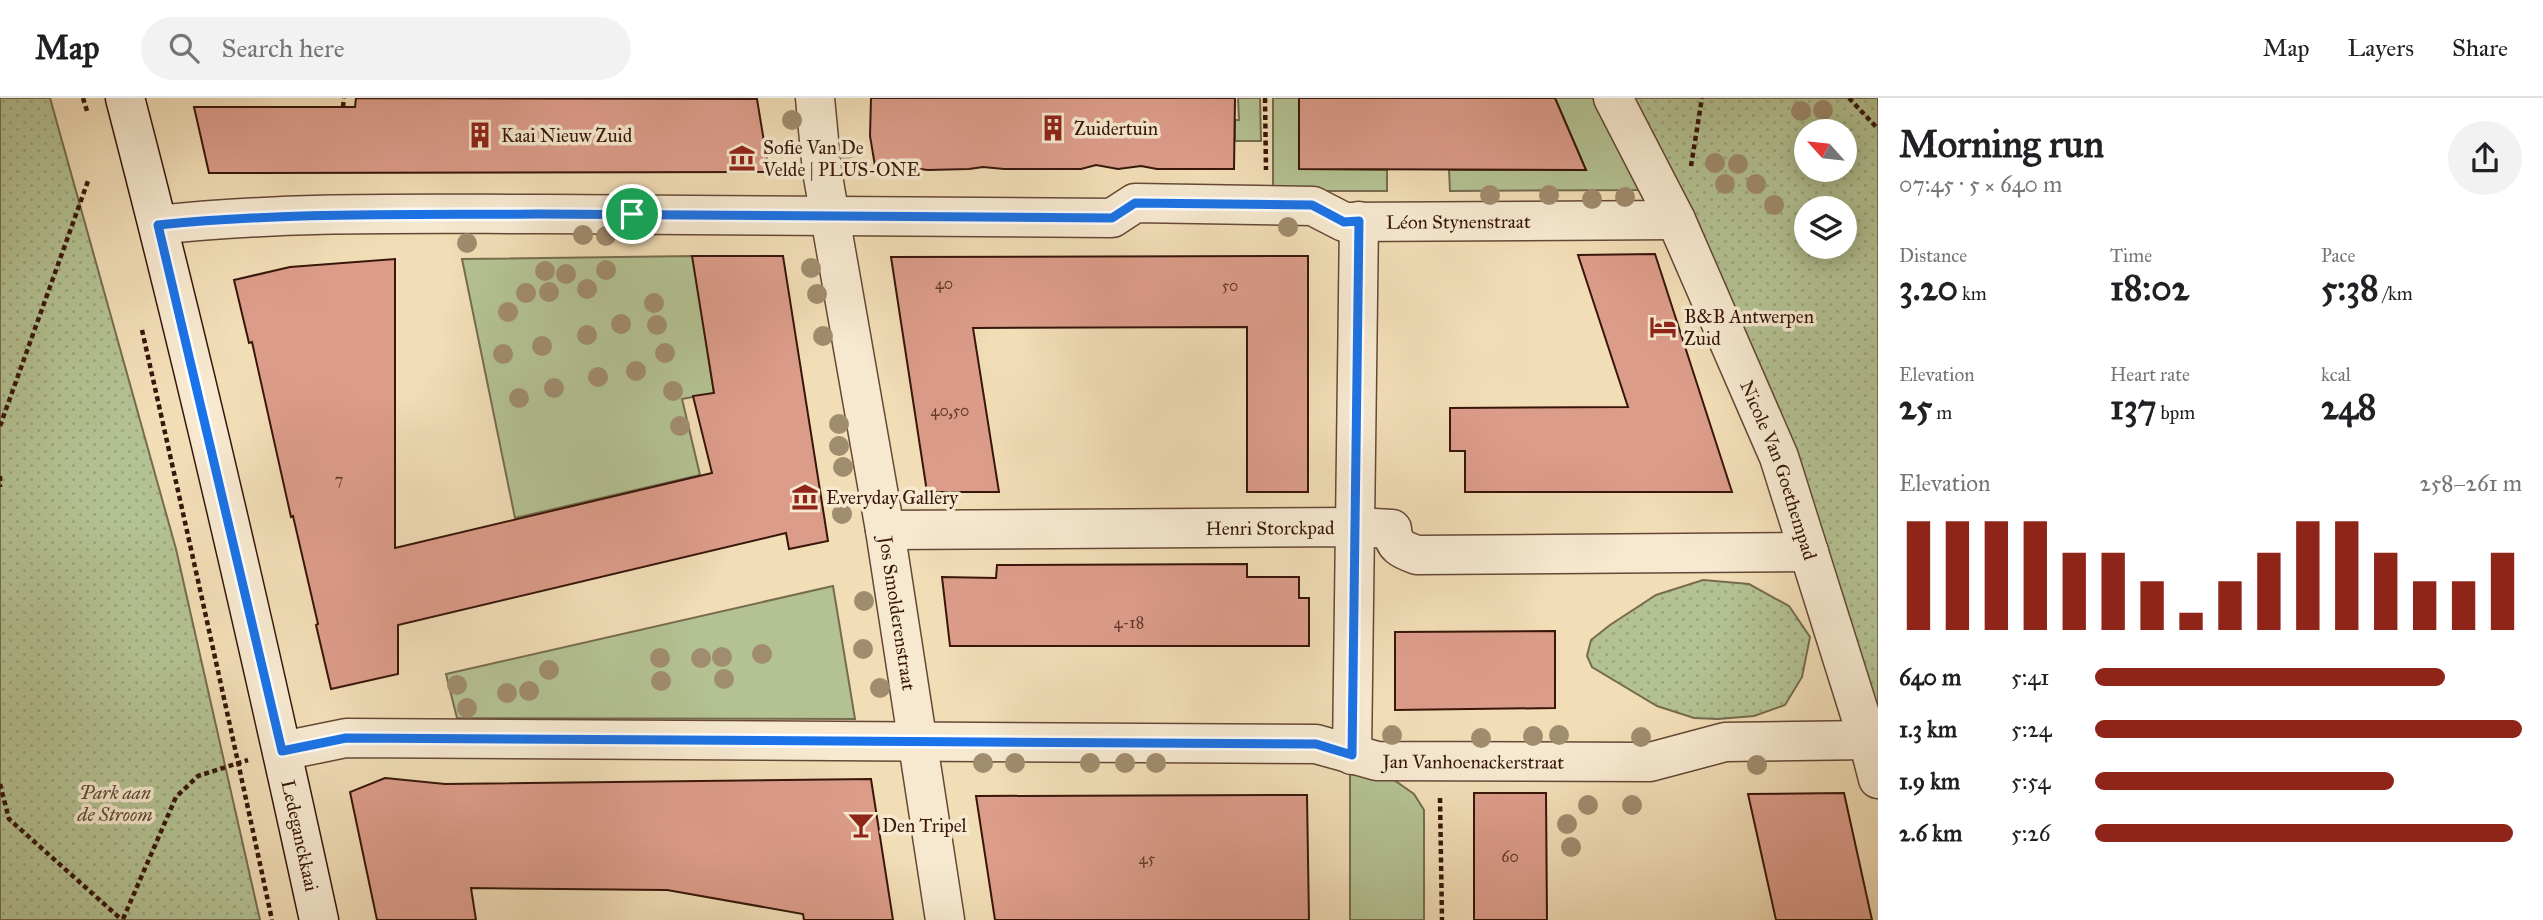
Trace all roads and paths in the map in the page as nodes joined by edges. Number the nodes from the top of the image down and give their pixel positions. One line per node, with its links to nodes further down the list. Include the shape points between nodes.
1 (83, 98): 10 (path)
2 (125, 98): 17 (street, Ledeganckkaai)
3 (344, 98): 9 (path)
4 (815, 98): 14 (street, Jos Smolderenstraat)
5 (1265, 98): 13 (path)
6 (1613, 98): 15 (street, Nicole Van Goethempad)
7 (1702, 98): 15 (path, via 1685,201)
8 (1849, 98): 11 (path)
9 (344, 107)
10 (90, 122)
11 (1878, 130)
12 (88, 181): 19 (path)
13 (1266, 206): 14 (street, Léon Stynenstraat, via 1135,203 1112,218); 16 (street, Léon Stynenstraat, via 1312,205 1344,222)
14 (830, 213): 17 (street, Léon Stynenstraat, via 243,217); 23 (street, Jos Smolderenstraat)
15 (1676, 220): 16 (street, Léon Stynenstraat); 24 (street, Nicole Van Goethempad, via 1779,457)
16 (1359, 221): 22 (street)
17 (158, 225): 27 (street, Ledeganckkaai)
18 (141, 324): 29 (path)
19 (0, 426)
20 (0, 476): 21 (path)
21 (0, 487)
22 (1356, 527): 23 (street, Henri Storckpad); 24 (street, Henri Storckpad, via 1392,529 1392,538 1401,550 1417,555); 28 (street)
23 (885, 530): 26 (street, Jos Smolderenstraat)
24 (1809, 552): 25 (street, Nicole Van Goethempad)
25 (1868, 740): 30 (street, Jan Vanhoenackerstraat, via 1725,742 1650,762); 31 (street, Nicole Van Goethempad)
26 (901, 741): 27 (street, Jan Vanhoenackerstraat, via 346,738); 28 (street, Jan Vanhoenackerstraat, via 1316,744); 36 (street, Jos Smolderenstraat)
27 (282, 751): 35 (street, Ledeganckkaai)
28 (1352, 755): 30 (street, Jan Vanhoenackerstraat, via 1377,761)
29 (239, 762): 33 (path, via 198,776 176,797); 34 (path)
30 (1442, 762): 37 (path)
31 (1878, 779)
32 (0, 784): 33 (path, via 9,819)
33 (122, 919)
34 (272, 920)
35 (319, 920)
36 (945, 920)
37 (1441, 920)

